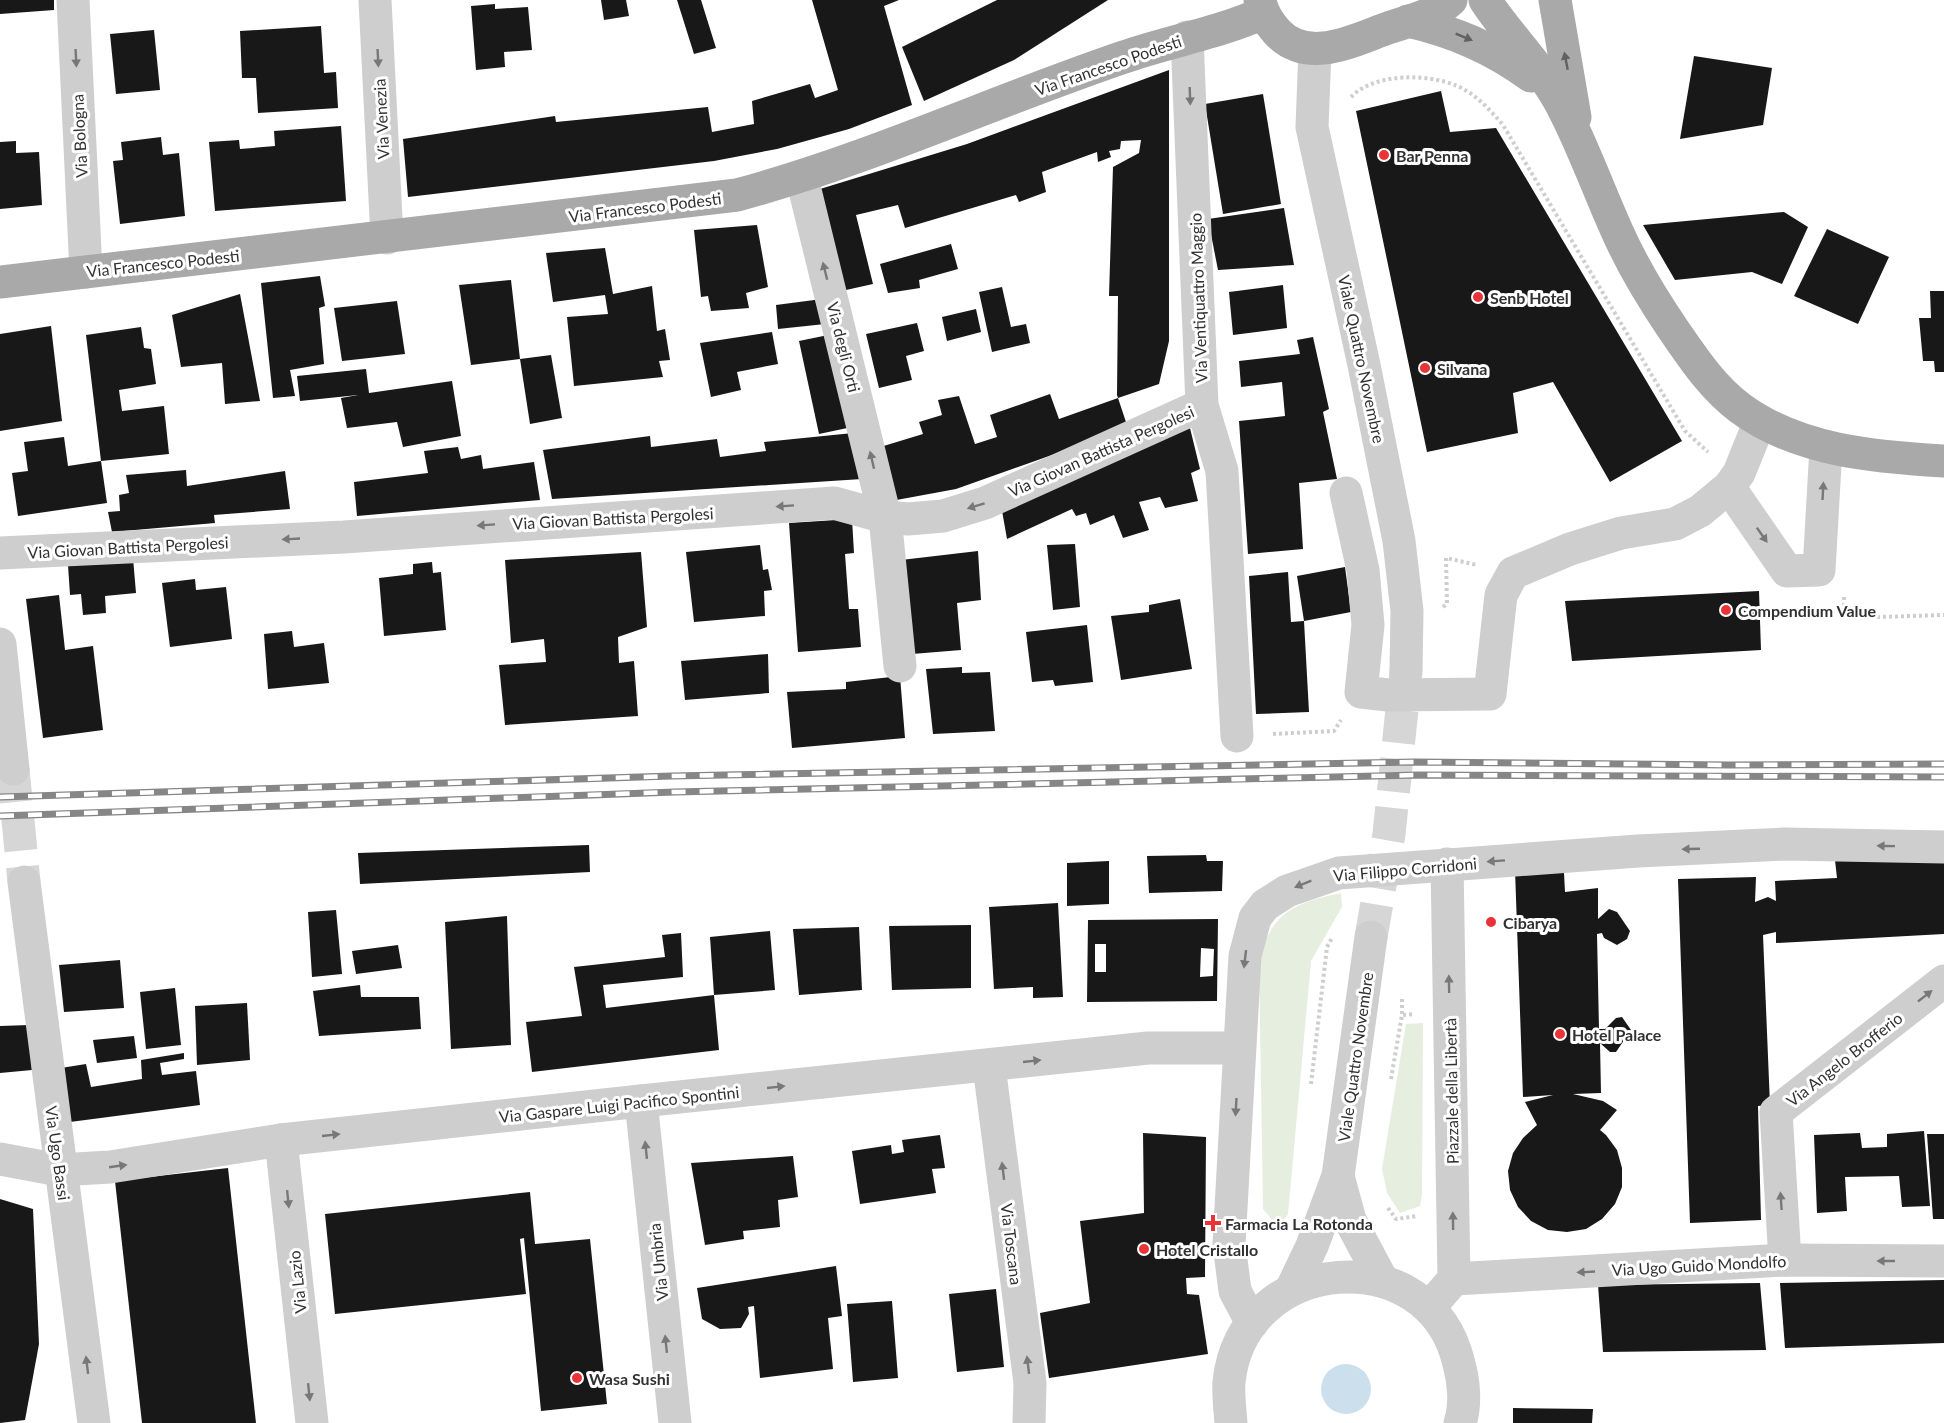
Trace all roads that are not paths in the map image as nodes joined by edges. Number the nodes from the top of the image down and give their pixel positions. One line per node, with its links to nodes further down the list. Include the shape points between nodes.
1 (73, 0): 14 (street, Via Bologna, one-way to 14)
2 (375, 0): 13 (street, Via Venezia, one-way to 13)
3 (1451, 0): 7 (main road)
4 (1485, 0): 10 (main road)
5 (1555, 0): 11 (main road, one-way to 5)
6 (1262, 6): 8 (main road, Via Francesco Podesti, via 1234,26); 9 (main road, via 1282,37)
7 (1408, 21): 9 (main road, via 1333,48); 10 (main road, one-way to 10, via 1482,44)
8 (1187, 37): 12 (main road, Via Francesco Podesti); 16 (street, Via Ventiquattro Maggio, one-way to 16)
9 (1315, 49): 26 (street, Viale Quattro Novembre, via 1312,127 1399,541 1407,611)
10 (1554, 93): 11 (main road)
11 (1579, 139): 17 (main road, via 1617,232 1659,308 1715,385)
12 (802, 178): 13 (main road, Via Francesco Podesti, via 737,195); 22 (street, Via degli Orti, one-way to 12)
13 (387, 238): 14 (main road, Via Francesco Podesti)
14 (86, 272): 15 (main road, Via Francesco Podesti)
15 (0, 282)
16 (1202, 405): 22 (street, Via Giovan Battista Pergolesi, one-way to 22, via 985,503 943,516); 27 (street, Via Ventiquattro Maggio, via 1222,471)
17 (1760, 421): 18 (main road); 20 (street, via 1740,473)
18 (1826, 447): 19 (main road); 20 (street, one-way to 18, via 1787,571 1819,570)
19 (1944, 461)
20 (1729, 487): 21 (street, via 1700,512 1675,524 1621,533 1513,573 1501,595 1490,694 1361,692 1368,625 1363,570)
21 (1346, 493)
22 (885, 517): 23 (street, Via Giovan Battista Pergolesi, one-way to 23, via 834,503 344,537); 25 (street, Via degli Orti)
23 (0, 553)
24 (0, 644): 28 (street)
25 (900, 666)
26 (1406, 671)
27 (1236, 736)
28 (13, 769)
29 (1944, 847): 30 (street, Via Filippo Corridoni, one-way to 30, via 1785,844)
30 (1447, 864): 34 (street, Via Filippo Corridoni, one-way to 34, via 1339,873 1287,891 1265,905 1255,918 1245,956); 43 (street, Piazzale della Libertà, one-way to 30)
31 (24, 882): 39 (street, Via Ugo Bassi)
32 (1371, 937): 40 (street, Viale Quattro Novembre)
33 (1944, 981): 41 (street, Via Angelo Brofferio, one-way to 33, via 1776,1112)
34 (1239, 1048): 35 (street, Via Gaspare Luigi Pacifico Spontini, one-way to 34, via 1148,1048); 47 (street, Via Filippo Corridoni, one-way to 47, via 1229,1244 1235,1291)
35 (989, 1066): 36 (street, Via Gaspare Luigi Pacifico Spontini, one-way to 35); 51 (street, Via Toscana, one-way to 35, via 1030,1383)
36 (641, 1101): 37 (street, Via Gaspare Luigi Pacifico Spontini, one-way to 36); 50 (street, Via Umbria, one-way to 36)
37 (281, 1140): 39 (street, Via Gaspare Luigi Pacifico Spontini, one-way to 37, via 110,1167); 49 (street, Via Lazio, one-way to 49)
38 (0, 1160): 39 (street, Via Gaspare Luigi Pacifico Spontini)
39 (59, 1170): 48 (street, Via Ugo Bassi, one-way to 39)
40 (1338, 1176): 44 (street, Viale Quattro Novembre, via 1350,1220); 45 (street, Viale Quattro Novembre)
41 (1785, 1260): 42 (street, Via Ugo Guido Mondolfo, one-way to 41); 43 (street, Via Ugo Guido Mondolfo, one-way to 43)
42 (1944, 1261)
43 (1454, 1279): 46 (street)
44 (1382, 1280): 45 (street, via 1323,1278); 46 (street)
45 (1291, 1290): 47 (street)
46 (1429, 1308): 53 (street, via 1456,1349 1464,1383)
47 (1252, 1323): 52 (street, via 1236,1351 1229,1381)
48 (94, 1423)
49 (312, 1423)
50 (675, 1423)
51 (1029, 1423)
52 (1232, 1423)
53 (1460, 1423)

